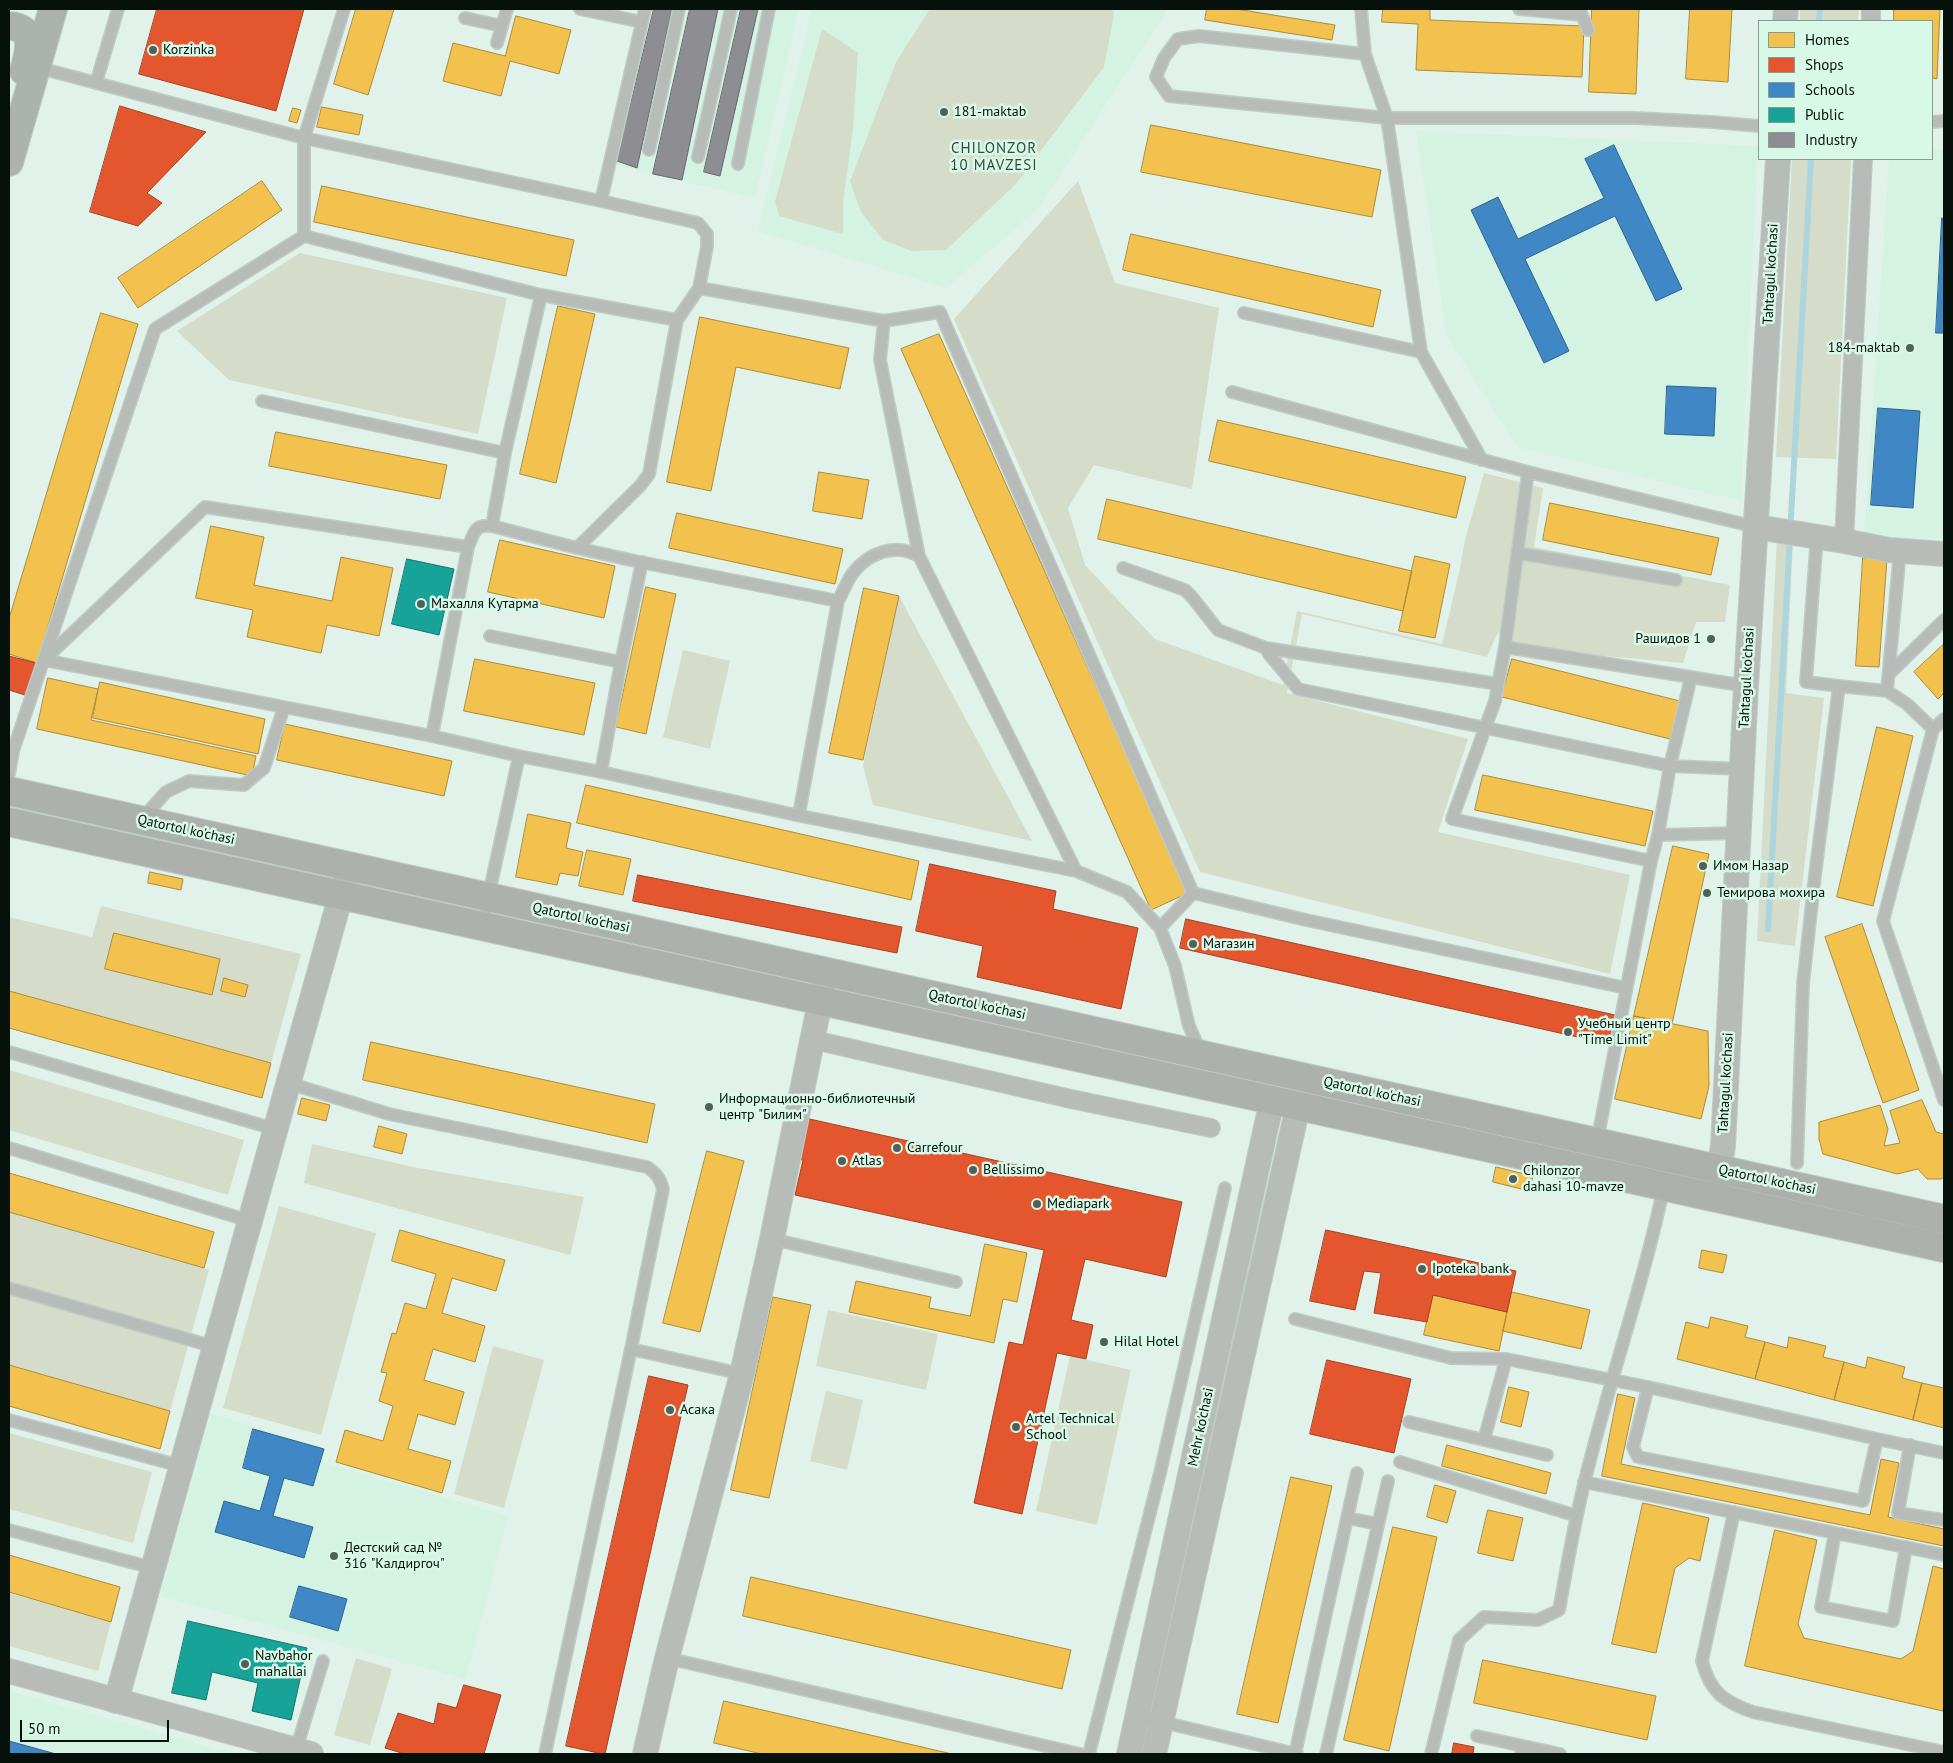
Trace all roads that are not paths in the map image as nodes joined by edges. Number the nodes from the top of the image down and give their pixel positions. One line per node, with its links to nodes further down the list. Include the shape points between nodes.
1 (53, 9): 19 (highway)
2 (118, 9): 20 (lane)
3 (344, 9): 24 (lane)
4 (507, 9): 15 (lane)
5 (580, 9): 13 (lane)
6 (645, 9): 13 (lane)
7 (679, 9): 25 (lane)
8 (731, 9): 26 (lane)
9 (769, 9): 30 (lane)
10 (1361, 9): 18 (lane)
11 (1519, 9): 16 (lane, via 1582,15)
12 (464, 18): 15 (lane)
13 (642, 22): 31 (lane)
14 (9, 26): 22 (highway, via 24,33 30,49)
15 (502, 26): 17 (lane)
16 (1588, 30)
17 (497, 43)
18 (1365, 54): 21 (lane); 21 (lane, via 1199,36 1178,39 1164,58 1156,77 1169,96)
19 (36, 67): 20 (lane); 29 (highway)
20 (96, 83): 24 (lane)
21 (1387, 118): 23 (lane, via 1635,118); 38 (lane)
22 (9, 123)
23 (1758, 126)
24 (304, 138): 31 (lane); 32 (lane)
25 (648, 150)
26 (698, 157)
27 (1778, 160): 45 (street, Tahtagul ko'chasi)
28 (1863, 160): 47 (street)
29 (9, 162)
30 (738, 164)
31 (601, 200): 33 (lane, via 698,223 707,234)
32 (304, 236): 34 (lane); 62 (lane, via 155,330)
33 (699, 288): 36 (lane); 37 (lane)
34 (541, 295): 36 (lane); 41 (lane)
35 (1244, 313): 38 (lane)
36 (677, 320): 49 (lane, via 648,474 640,486)
37 (884, 321): 53 (lane, via 880,360); 89 (lane, via 940,312)
38 (1421, 352): 42 (lane)
39 (1232, 392): 42 (lane)
40 (262, 401): 41 (lane)
41 (505, 453): 44 (lane)
42 (1482, 460): 43 (lane)
43 (1528, 472): 45 (lane); 51 (lane)
44 (492, 526): 48 (lane, via 477,528); 49 (lane)
45 (1756, 527): 46 (street); 67 (street, Tahtagul ko'chasi)
46 (1811, 535): 47 (street); 68 (lane, via 1806,682)
47 (1844, 541): 50 (street)
48 (468, 547): 62 (lane, via 206,507); 74 (lane)
49 (577, 548): 54 (lane)
50 (1900, 551): 52 (street); 64 (lane)
51 (1518, 553): 56 (lane); 60 (lane)
52 (1944, 554)
53 (919, 556): 57 (lane, via 898,550 874,556 852,574); 88 (lane)
54 (642, 562): 57 (lane); 63 (lane)
55 (1123, 568): 61 (lane, via 1185,590 1218,630)
56 (1676, 580)
57 (838, 601): 81 (lane, via 801,811)
58 (1944, 620): 64 (lane)
59 (490, 636): 63 (lane)
60 (1506, 647): 65 (lane); 66 (lane)
61 (1266, 648): 66 (lane); 72 (lane, via 1298,689)
62 (44, 660): 70 (lane); 79 (lane, via 12,751)
63 (622, 662): 78 (lane)
64 (1889, 674): 69 (lane)
65 (1691, 677): 67 (lane); 76 (lane)
66 (1498, 684): 72 (lane)
67 (1746, 686): 77 (street, Tahtagul ko'chasi)
68 (1839, 686): 69 (lane); 108 (lane, via 1803,984)
69 (1887, 691): 73 (lane, via 1907,704)
70 (284, 707): 74 (lane); 82 (lane, via 264,768 244,785 189,781 166,792)
71 (1944, 719): 73 (lane)
72 (1484, 728): 76 (lane); 86 (lane, via 1452,819)
73 (1933, 729): 102 (lane, via 1883,921)
74 (432, 736): 75 (lane)
75 (519, 756): 78 (lane); 91 (lane)
76 (1670, 766): 77 (lane); 85 (lane)
77 (1742, 769): 84 (street, Tahtagul ko'chasi)
78 (601, 772): 81 (lane)
79 (9, 774)
80 (9, 791): 82 (main road, Qatortol ko'chasi)
81 (796, 814): 88 (lane)
82 (141, 820): 87 (main road, Qatortol ko'chasi)
83 (9, 822): 90 (main road, Qatortol ko'chasi)
84 (1739, 833): 85 (lane); 109 (street, Tahtagul ko'chasi)
85 (1658, 836): 86 (lane)
86 (1651, 861): 95 (lane)
87 (349, 866): 90 (street); 91 (main road, Qatortol ko'chasi)
88 (1076, 871): 93 (lane, via 1127,892)
89 (1193, 893): 93 (lane); 95 (lane)
90 (341, 896): 92 (main road, Qatortol ko'chasi); 101 (street)
91 (489, 897): 92 (lane); 94 (main road, Qatortol ko'chasi)
92 (482, 926): 96 (main road, Qatortol ko'chasi)
93 (1160, 928): 99 (lane, via 1175,966 1189,1026)
94 (826, 972): 96 (street); 99 (main road, Qatortol ko'chasi)
95 (1626, 988): 106 (lane)
96 (821, 1001): 97 (street); 103 (main road, Qatortol ko'chasi)
97 (814, 1040): 104 (street); 115 (street)
98 (9, 1052): 105 (lane)
99 (1202, 1055): 100 (main road, Qatortol ko'chasi)
100 (1290, 1074): 103 (main road); 106 (main road, Qatortol ko'chasi)
101 (288, 1083): 105 (street); 121 (lane, via 389,1114 647,1167 653,1171 663,1189)
102 (1944, 1100)
103 (1285, 1103): 110 (main road, Qatortol ko'chasi); 152 (street, Mehr ko'chasi); 153 (street, Mehr ko'chasi)
104 (1211, 1128)
105 (275, 1129): 114 (street)
106 (1597, 1142): 109 (main road, Qatortol ko'chasi)
107 (9, 1148): 114 (lane)
108 (1798, 1163)
109 (1720, 1169): 112 (street, Tahtagul ko'chasi); 113 (main road, Qatortol ko'chasi)
110 (1664, 1186): 112 (main road, Qatortol ko'chasi); 124 (lane, via 1654,1236)
111 (1224, 1188): 161 (lane, via 1160,1472)
112 (1714, 1197): 116 (main road, Qatortol ko'chasi)
113 (1944, 1219)
114 (250, 1221): 120 (street)
115 (772, 1239): 117 (lane); 123 (street)
116 (1944, 1248)
117 (956, 1282)
118 (9, 1288): 120 (lane)
119 (1295, 1319): 122 (lane, via 1451,1358)
120 (215, 1347): 134 (street)
121 (631, 1349): 123 (lane); 158 (lane)
122 (1506, 1358): 124 (lane); 129 (lane)
123 (742, 1374): 148 (street)
124 (1611, 1380): 125 (lane); 137 (lane)
125 (1648, 1387): 128 (lane); 128 (lane, via 1633,1447 1638,1457 1863,1501)
126 (9, 1420): 134 (lane)
127 (1409, 1422): 129 (lane)
128 (1877, 1438): 130 (lane)
129 (1484, 1440): 132 (lane)
130 (1910, 1445): 131 (lane); 141 (lane, via 1898,1513)
131 (1944, 1453)
132 (1547, 1455)
133 (1400, 1462): 139 (lane)
134 (182, 1466): 147 (street)
135 (1357, 1473): 140 (lane)
136 (1388, 1481): 142 (lane)
137 (1584, 1482): 138 (lane); 139 (lane)
138 (1734, 1512): 144 (lane); 157 (lane, via 1702,1661 1713,1688 1738,1707 1754,1712)
139 (1577, 1516): 166 (lane, via 1558,1610 1538,1620 1484,1617 1460,1640)
140 (1347, 1518): 142 (lane); 164 (lane)
141 (1944, 1520)
142 (1378, 1524): 165 (lane)
143 (9, 1530): 147 (lane)
144 (1835, 1533): 145 (lane); 145 (lane, via 1821,1607 1893,1621)
145 (1906, 1547): 146 (lane)
146 (1944, 1555)
147 (153, 1568): 151 (street)
148 (667, 1658): 159 (street); 160 (lane)
149 (323, 1660): 156 (lane)
150 (9, 1671): 151 (street)
151 (116, 1701): 156 (street)
152 (1137, 1716): 153 (lane); 162 (street, Mehr ko'chasi)
153 (1161, 1723): 163 (street, Mehr ko'chasi); 164 (lane)
154 (1477, 1736): 155 (lane)
155 (1522, 1750): 167 (lane)
156 (303, 1752)
157 (1944, 1752)
158 (545, 1754)
159 (645, 1754)
160 (1080, 1754)
161 (1089, 1754)
162 (1129, 1754)
163 (1154, 1754)
164 (1296, 1754)
165 (1326, 1754)
166 (1431, 1754)
167 (1560, 1754)

